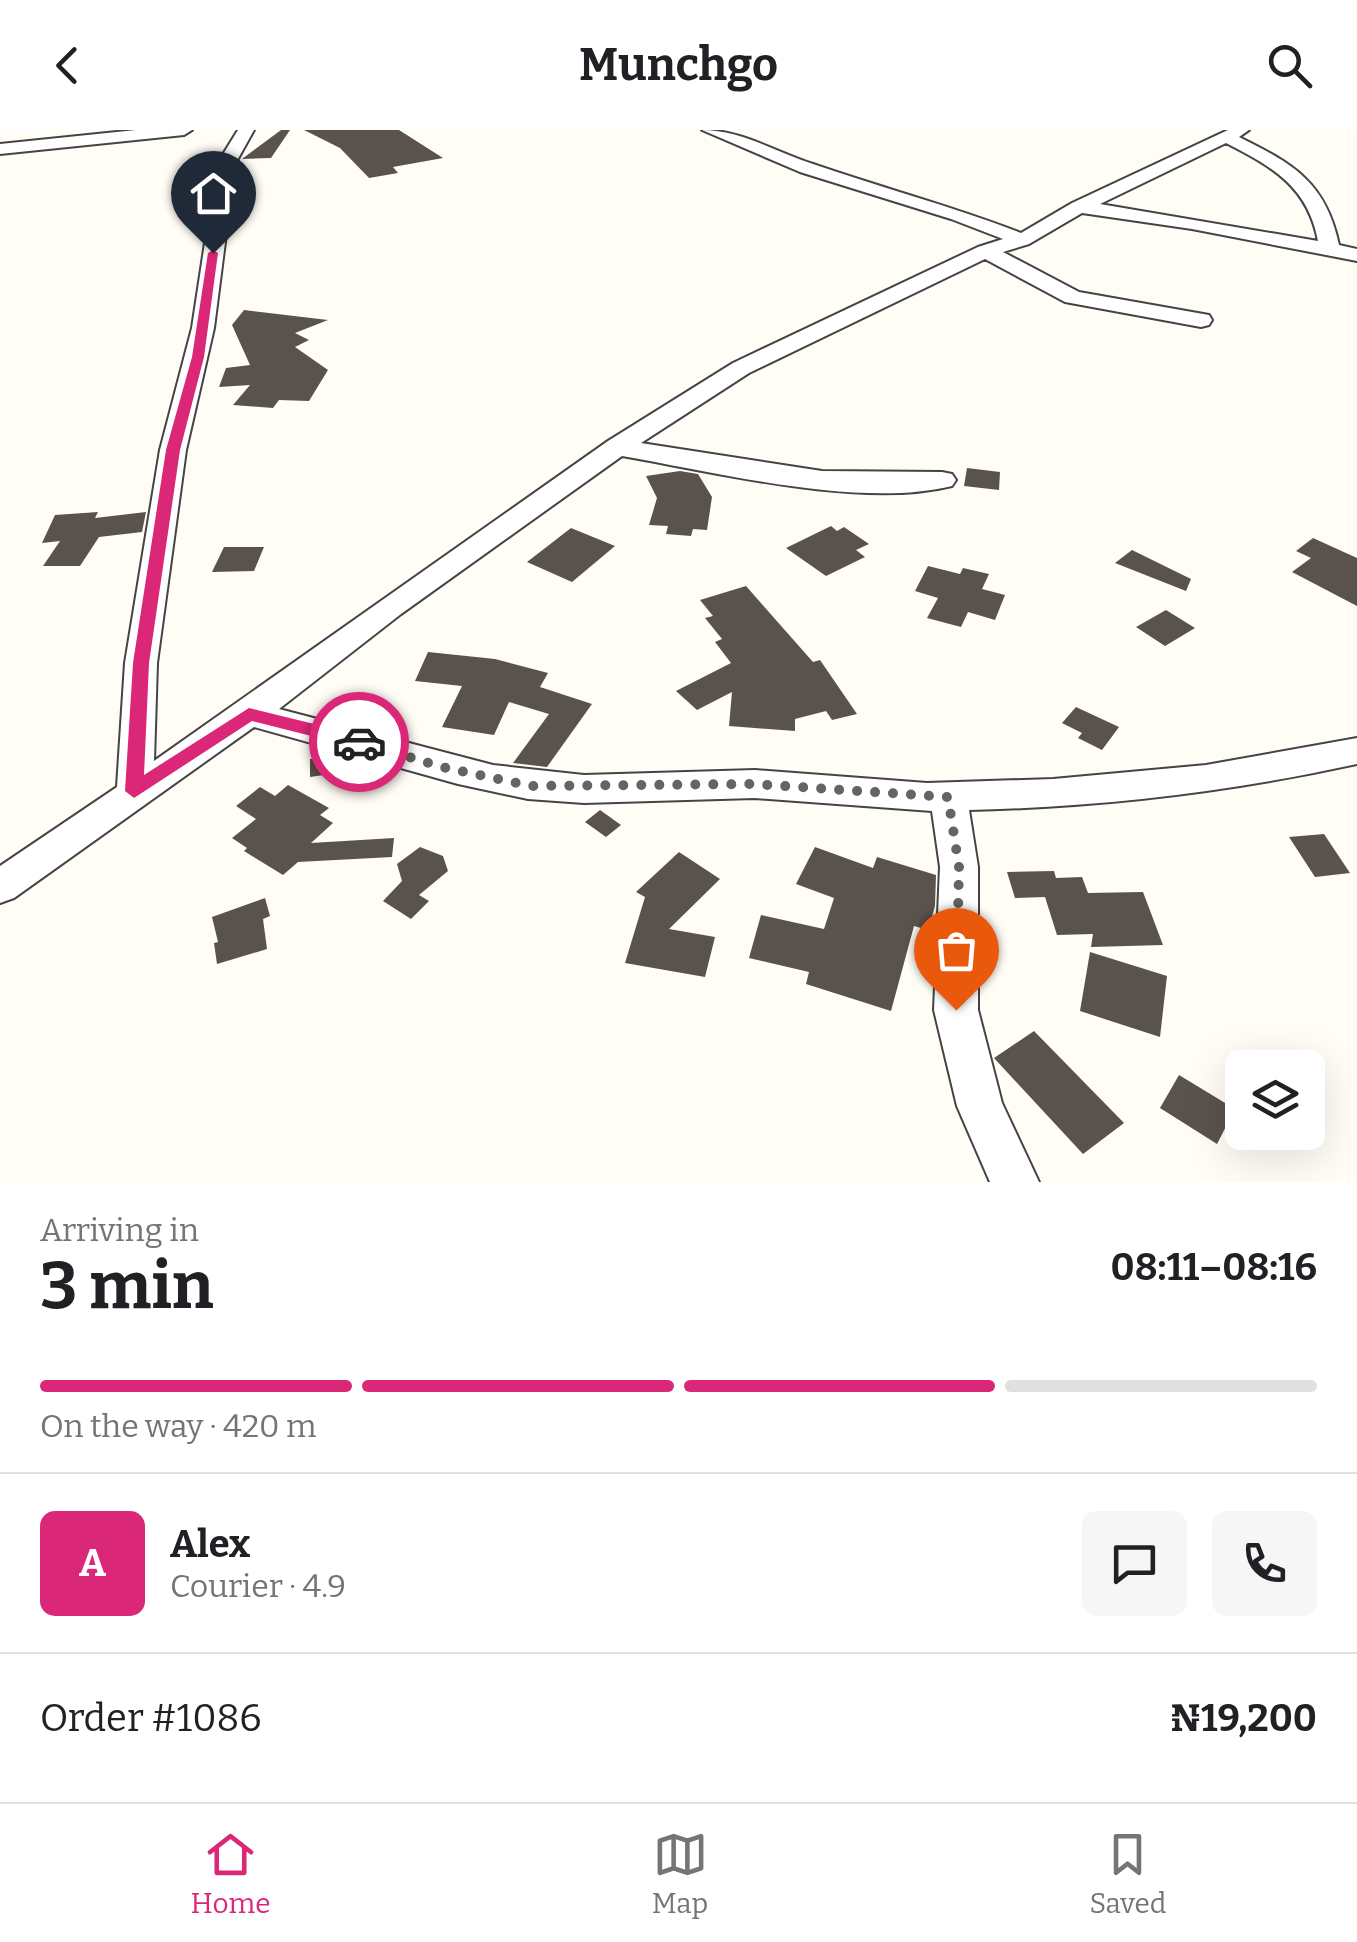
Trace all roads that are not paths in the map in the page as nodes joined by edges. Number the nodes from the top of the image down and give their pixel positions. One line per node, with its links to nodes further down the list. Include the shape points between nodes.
1 (184, 130): 5 (street)
2 (246, 130): 16 (street, via 226,164 203,328 173,450 141,663)
3 (710, 130): 7 (street)
4 (1234, 134): 6 (street); 8 (street, via 1312,190)
5 (0, 149)
6 (1078, 207): 7 (street); 8 (street)
7 (1022, 240): 9 (street)
8 (1330, 246): 10 (street)
9 (985, 251): 11 (street, via 1073,297); 12 (street, via 741,368)
10 (1357, 255)
11 (1200, 320)
12 (617, 447): 13 (street, via 781,474); 14 (street)
13 (942, 480)
14 (249, 714): 16 (street); 17 (street, via 531,786 754,784)
15 (1357, 751): 17 (street, via 1250,773)
16 (134, 791): 18 (street)
17 (948, 797): 19 (street, via 959,867 956,1010 980,1106)
18 (0, 887)
19 (1015, 1182)

